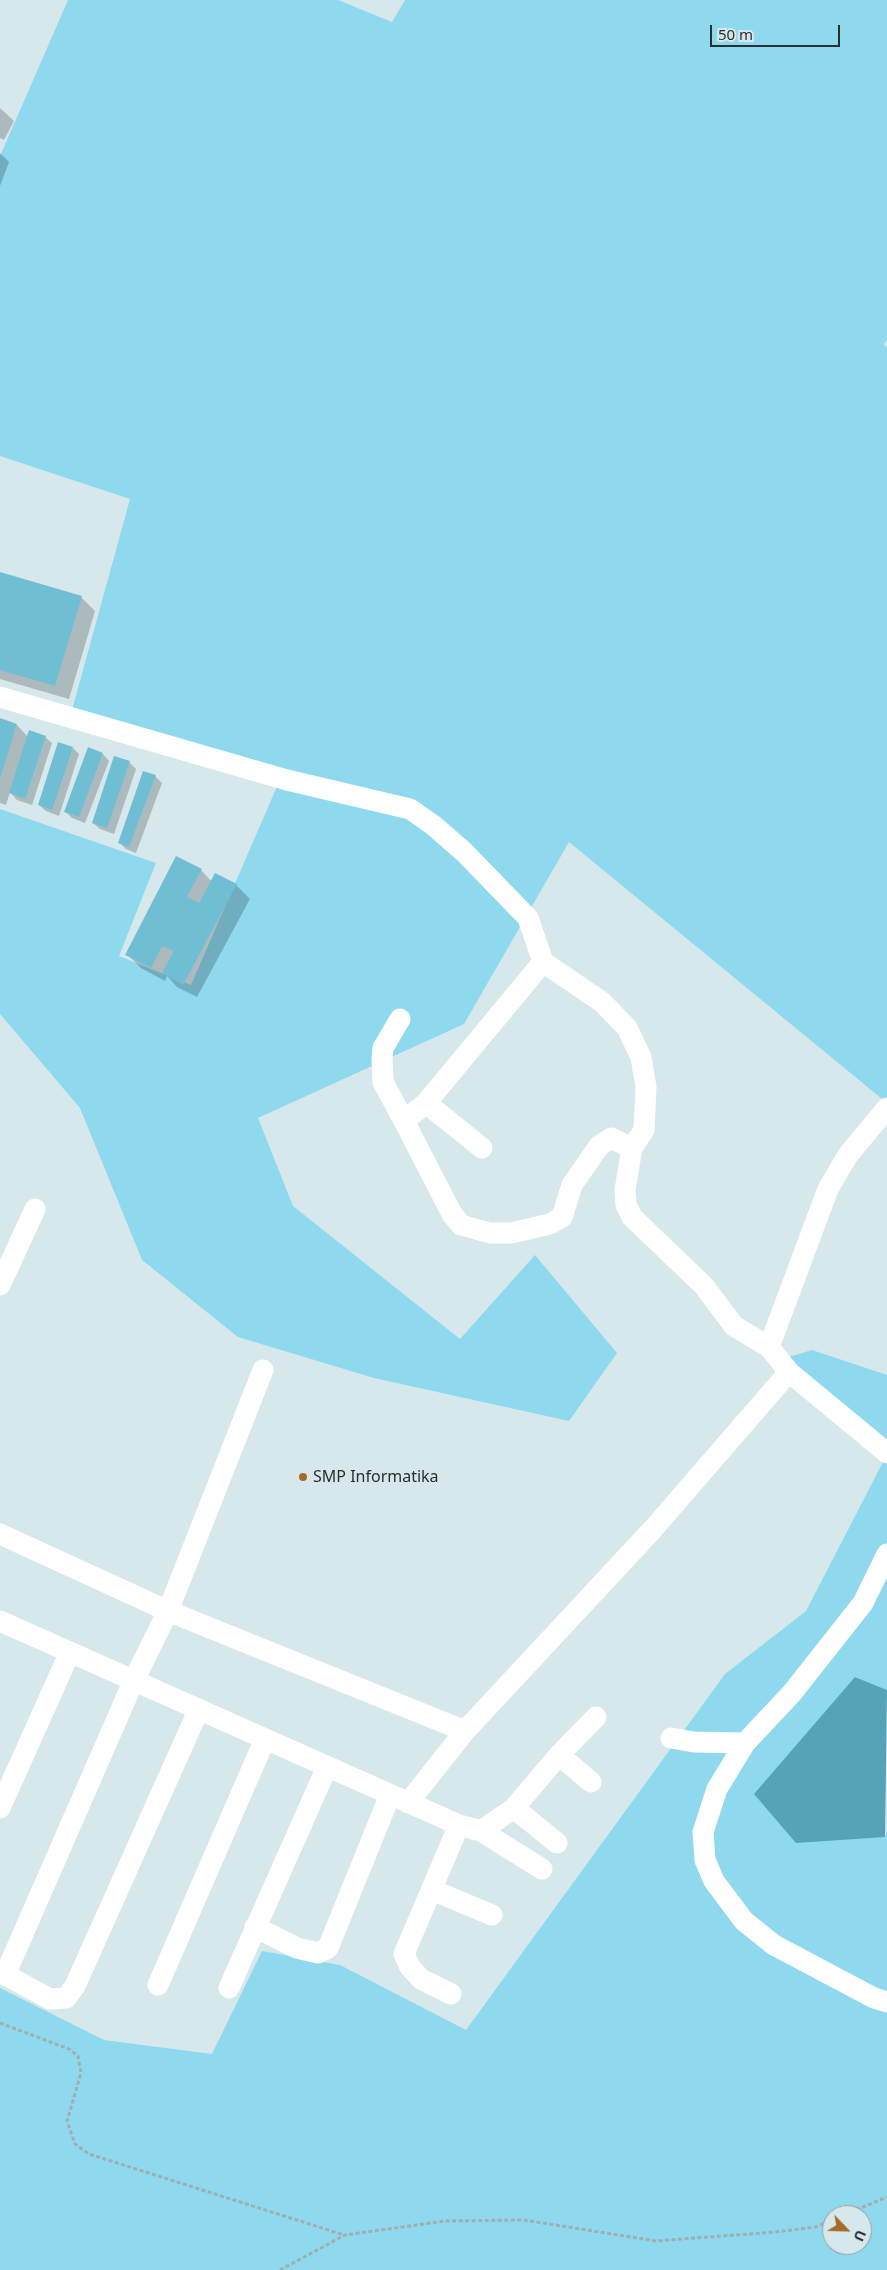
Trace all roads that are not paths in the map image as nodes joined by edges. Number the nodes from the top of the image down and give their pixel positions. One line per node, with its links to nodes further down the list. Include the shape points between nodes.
1 (0, 697): 2 (street, via 286,780 410,809 433,824 464,852 528,918)
2 (543, 962): 4 (street); 8 (street, via 602,1002 627,1028 641,1057 646,1087 644,1130)
3 (400, 1020): 6 (street, via 383,1048 382,1059 383,1082)
4 (426, 1103): 6 (street); 7 (street)
5 (887, 1108): 11 (street, via 848,1156 828,1189)
6 (404, 1121): 8 (street, via 452,1214 461,1224 490,1233 511,1233 550,1224 562,1217 572,1185 599,1146 611,1138)
7 (482, 1148)
8 (632, 1148): 11 (street, via 625,1190 626,1205 632,1217 704,1286 734,1326)
9 (35, 1209): 10 (street)
10 (0, 1286)
11 (770, 1346): 13 (street)
12 (263, 1370): 17 (street)
13 (790, 1372): 14 (street); 23 (street, via 653,1530)
14 (887, 1453)
15 (0, 1534): 17 (street)
16 (887, 1554): 26 (street, via 863,1602 792,1693)
17 (168, 1611): 20 (street); 23 (street)
18 (2, 1626): 19 (street)
19 (70, 1652): 20 (street); 31 (street)
20 (134, 1680): 21 (street); 40 (street)
21 (199, 1709): 25 (street); 40 (street, via 75,1986 66,1998 50,1998)
22 (596, 1717): 27 (street)
23 (465, 1731): 30 (street)
24 (671, 1738): 26 (street)
25 (265, 1739): 28 (street); 41 (street)
26 (745, 1743): 44 (street, via 717,1789 703,1832 705,1860 714,1881 744,1921 774,1945)
27 (559, 1755): 29 (street); 32 (street)
28 (327, 1767): 30 (street); 39 (street)
29 (591, 1782)
30 (399, 1799): 33 (street); 39 (street, via 328,1948 318,1953 297,1948)
31 (0, 1808)
32 (514, 1808): 34 (street); 35 (street)
33 (459, 1826): 34 (street); 37 (street)
34 (481, 1831): 36 (street)
35 (558, 1843)
36 (542, 1869)
37 (432, 1890): 38 (street); 43 (street, via 404,1954 410,1967 421,1978)
38 (492, 1916)
39 (255, 1927): 42 (street)
40 (3, 1974)
41 (158, 1985)
42 (229, 1988)
43 (451, 1994)
44 (887, 2002)

